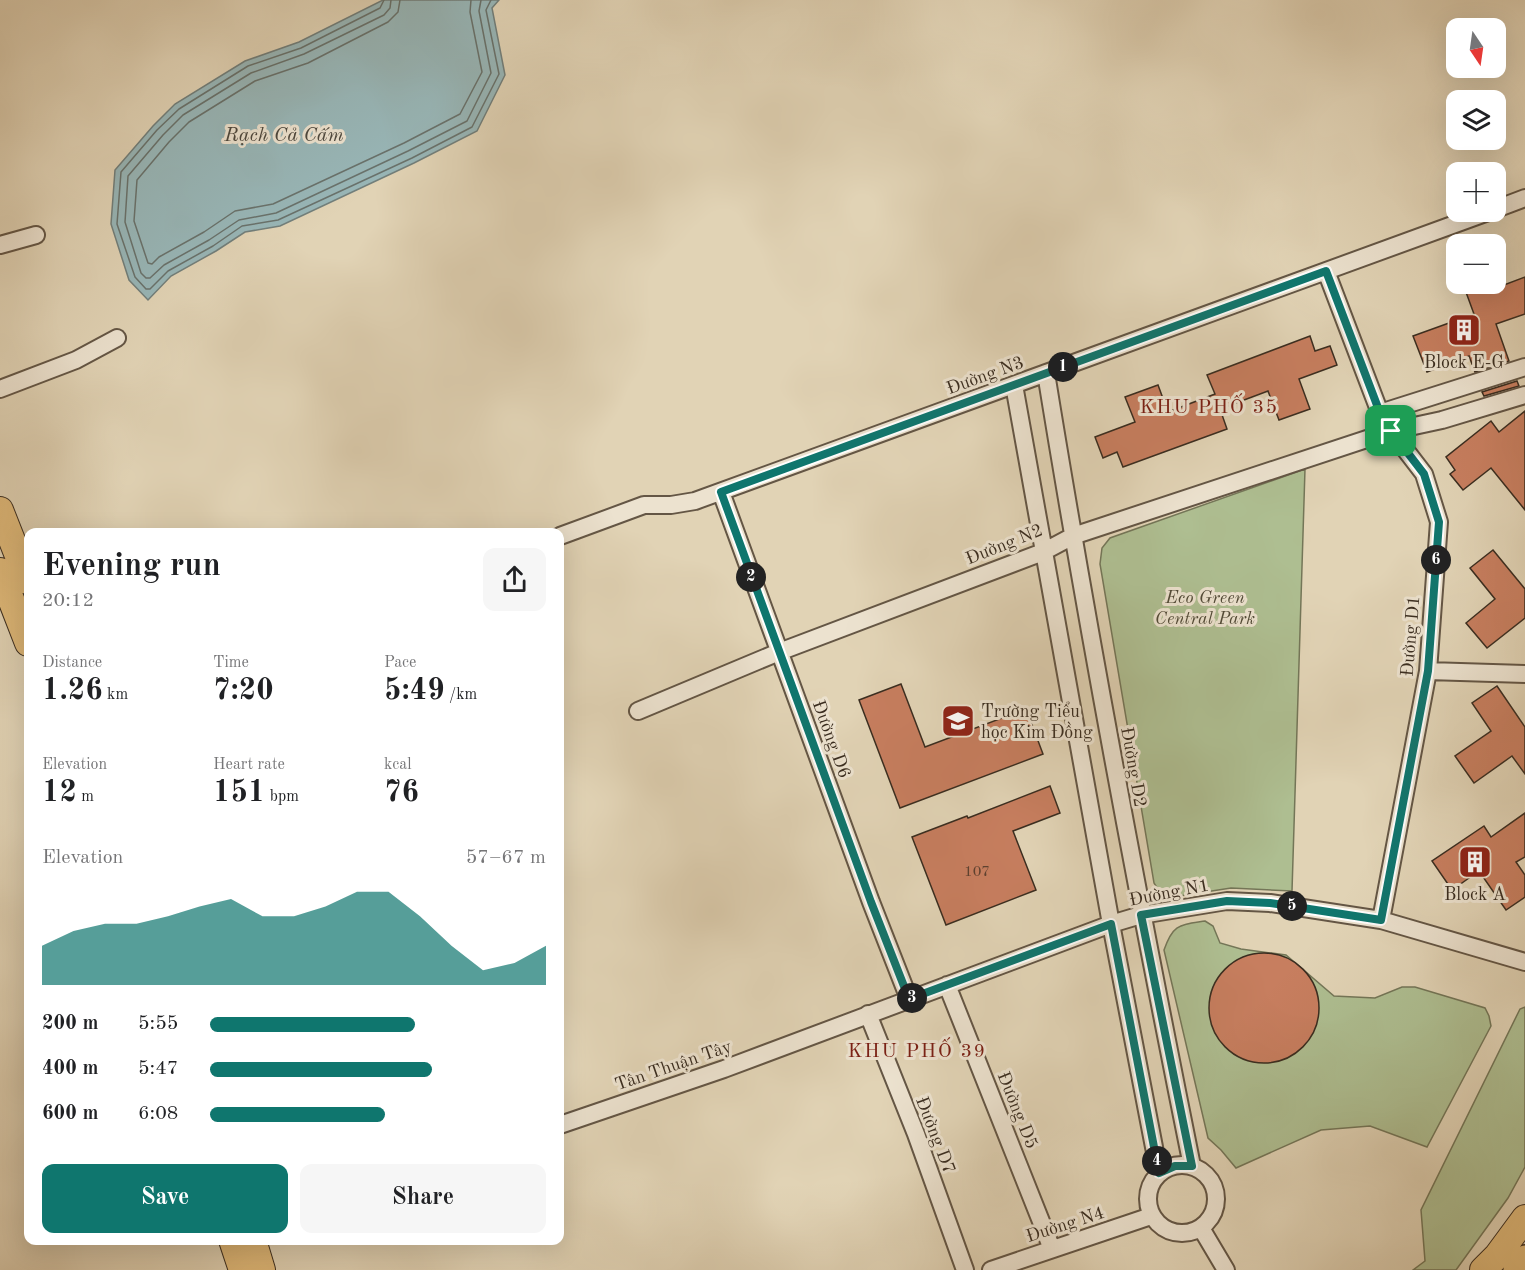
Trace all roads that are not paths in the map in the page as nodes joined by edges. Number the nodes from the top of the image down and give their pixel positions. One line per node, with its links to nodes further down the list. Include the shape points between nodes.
1 (1525, 198): 2 (street)
2 (1506, 205)
3 (1461, 222): 6 (street, Đường N3)
4 (36, 234): 5 (street)
5 (0, 245)
6 (1326, 271): 9 (street, Đường N3); 14 (street, Đường D1)
7 (117, 338): 11 (street, via 76,360)
8 (1525, 367): 13 (street)
9 (1046, 373): 10 (street, Đường N3); 20 (street, Đường D2)
10 (1014, 385): 17 (street, Đường N3); 21 (street)
11 (0, 389)
12 (1525, 395): 15 (street, Đường N2)
13 (1435, 396): 14 (street); 15 (street)
14 (1380, 413): 16 (street, Đường D1)
15 (1442, 420): 16 (street, Đường N2)
16 (1391, 431): 20 (street, Đường N2); 25 (street, Đường D1, via 1424,474 1439,522)
17 (721, 492): 19 (street, Đường N3, via 695,501 644,505); 24 (street, Đường D6)
18 (0, 510): 22 (main road)
19 (564, 535)
20 (1072, 536): 21 (street, Đường N2); 28 (street, Đường D2)
21 (1043, 552): 24 (street, Đường N2); 30 (street)
22 (13, 572): 23 (main road)
23 (24, 624)
24 (779, 652): 27 (street, Đường N2); 33 (street, Đường D6)
25 (1428, 671): 26 (street); 29 (street, Đường D1)
26 (1525, 674)
27 (638, 711)
28 (1141, 915): 29 (street, Đường N1, via 1227,901 1270,903); 30 (street, Đường N1); 37 (street, Đường D2)
29 (1381, 920): 31 (street, Đường N1)
30 (1111, 924): 32 (street, Đường N1); 38 (street)
31 (1525, 962)
32 (947, 985): 33 (street, Đường N1); 44 (street, Đường D5)
33 (909, 999): 34 (street, Đường N1)
34 (868, 1014): 35 (street, Đường N1); 49 (street, Đường D7)
35 (798, 1040): 36 (street, Tân Thuận Tây)
36 (564, 1124)
37 (1192, 1166): 38 (street, via 1175,1166); 41 (street, via 1212,1182 1216,1198 1213,1215)
38 (1159, 1173): 39 (street, via 1148,1193)
39 (1152, 1216): 41 (street, via 1162,1228 1178,1234); 44 (street, Đường N4)
40 (1525, 1218): 46 (main road)
41 (1201, 1228): 51 (street)
42 (234, 1245): 47 (main road)
43 (254, 1245): 48 (main road)
44 (1052, 1249): 50 (street, Đường N4)
45 (1525, 1259): 46 (highway)
46 (1498, 1267)
47 (242, 1270)
48 (262, 1270)
49 (965, 1270)
50 (991, 1270)
51 (1226, 1270)

